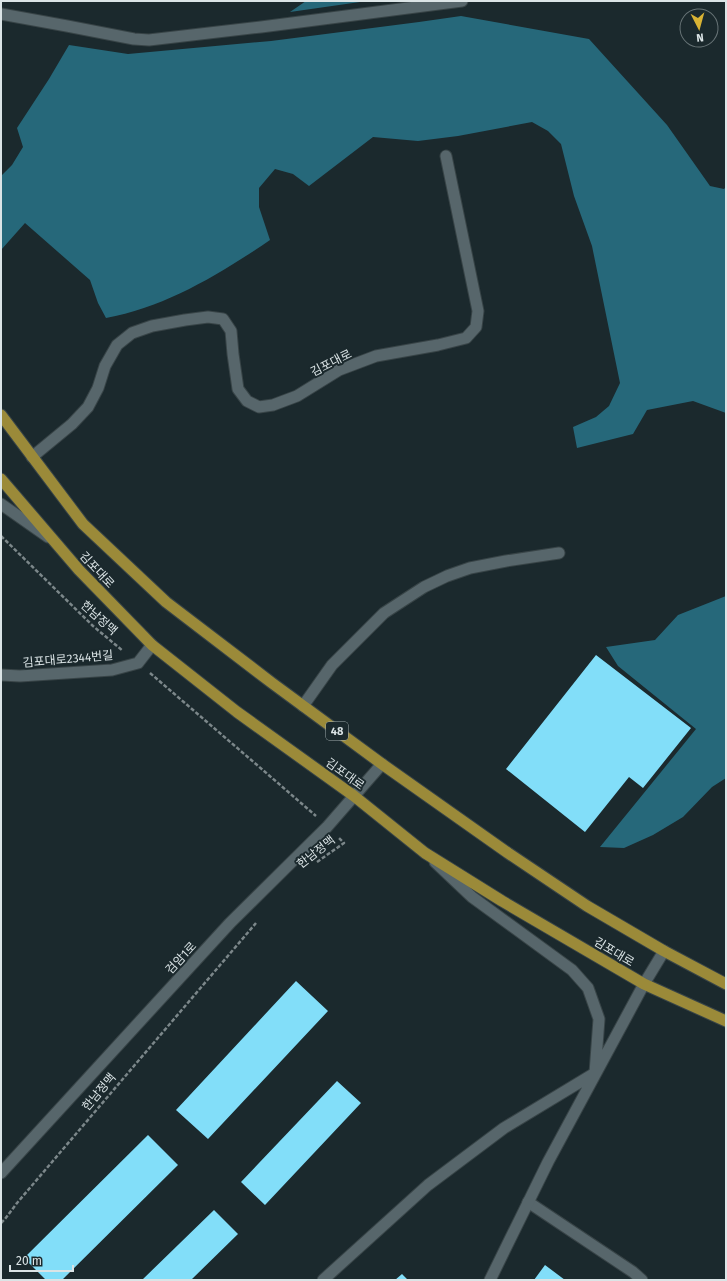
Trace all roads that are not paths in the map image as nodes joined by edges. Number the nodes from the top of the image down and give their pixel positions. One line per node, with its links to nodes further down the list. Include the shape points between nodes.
1 (462, 1): 2 (street, via 149,40)
2 (1, 14)
3 (446, 156): 5 (street, 김포대로, via 478,311 476,327 466,338 376,356 340,370 297,396 273,406 259,407 247,401 238,389 231,331 223,319 208,317 152,326 132,332 117,345 88,407 72,424)
4 (1, 415): 5 (main road, 김포대로 / 48)
5 (32, 456): 12 (main road, 김포대로 / 48, via 83,524 166,602)
6 (1, 479): 8 (main road, 김포대로)
7 (1, 504): 8 (street)
8 (54, 541): 10 (main road, 김포대로)
9 (559, 553): 12 (street, via 470,568 424,587 384,613 332,665)
10 (152, 645): 11 (street, 김포대로2344번길, via 138,663 112,670); 14 (main road, 김포대로, via 237,712)
11 (1, 675)
12 (303, 706): 13 (main road, 김포대로 / 48)
13 (382, 764): 14 (street, 검암1로); 16 (main road, 김포대로 / 48, via 587,906)
14 (354, 796): 15 (main road, 김포대로); 21 (street, 검암1로, via 327,827 230,924)
15 (425, 853): 17 (main road, 김포대로); 20 (street, via 472,897 572,970 588,988 599,1019)
16 (664, 951): 17 (street); 18 (main road, 김포대로 / 48)
17 (644, 984): 19 (main road, 김포대로); 20 (street)
18 (726, 984)
19 (726, 1021)
20 (595, 1073): 22 (street); 23 (street, via 504,1128 434,1181)
21 (1, 1173)
22 (528, 1202): 24 (street); 25 (street)
23 (323, 1280)
24 (490, 1280)
25 (642, 1280)

